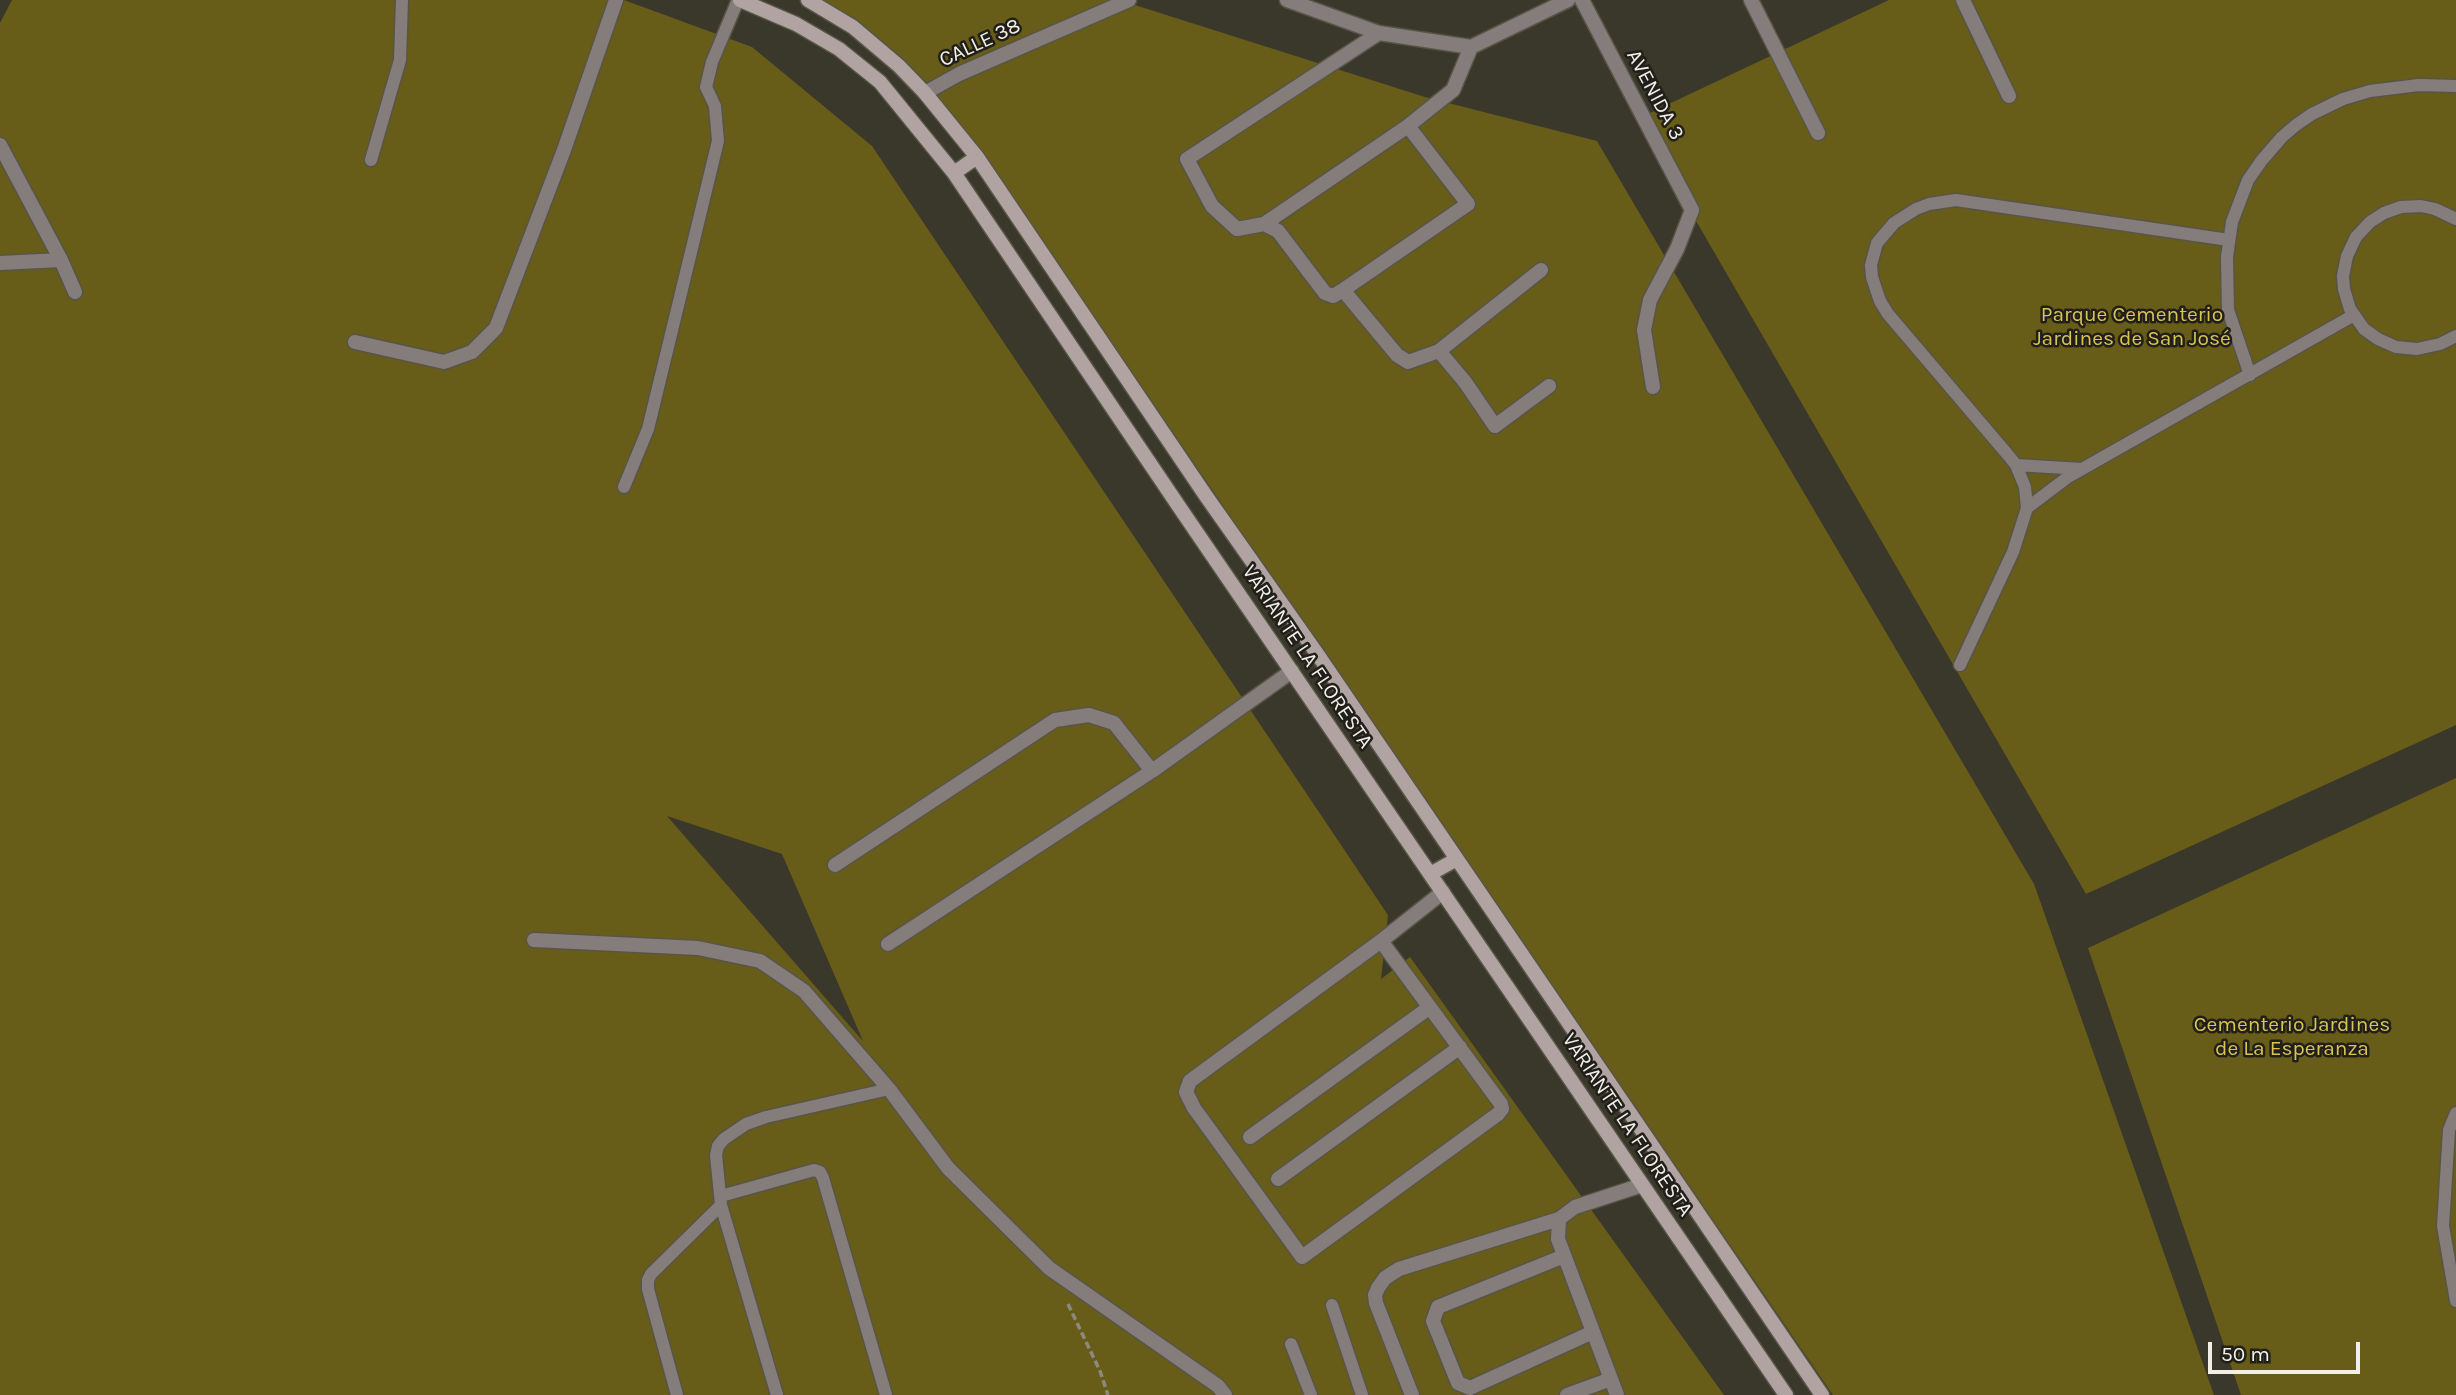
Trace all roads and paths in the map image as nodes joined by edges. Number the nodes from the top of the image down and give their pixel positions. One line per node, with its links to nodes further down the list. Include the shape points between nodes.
1 (402, 0): 20 (lane, via 400,60)
2 (616, 0): 33 (street, via 496,328 472,352 444,362)
3 (739, 0): 21 (main road, VARIANTE LA FLORESTA, via 796,24 839,49 880,82); 40 (lane, via 706,87 715,106 718,141 648,429)
4 (808, 0): 14 (main road, VARIANTE LA FLORESTA, via 853,27)
5 (1129, 0): 14 (street, CALLE 38)
6 (1287, 0): 11 (street)
7 (1568, 0): 12 (street)
8 (1582, 0): 37 (street, AVENIDA 3, via 1692,210 1650,300 1644,330)
9 (1751, 0): 17 (street)
10 (1963, 0): 15 (street)
11 (1379, 33): 12 (street); 24 (street, via 1187,159 1212,205 1237,229)
12 (1471, 47): 16 (street, via 1453,90)
13 (2455, 85): 25 (lane, via 2370,91 2312,114 2282,137 2248,180)
14 (925, 93): 19 (main road, VARIANTE LA FLORESTA)
15 (2010, 96)
16 (1408, 126): 24 (street); 29 (street, via 1468,204)
17 (1818, 132)
18 (0, 145): 22 (street)
19 (977, 157): 21 (main road); 45 (main road, VARIANTE LA FLORESTA)
20 (371, 160)
21 (954, 173): 43 (main road, VARIANTE LA FLORESTA)
22 (7, 175): 26 (street)
23 (2456, 219): 31 (lane, via 2414,206 2388,212 2368,224 2352,243 2344,266 2344,289)
24 (1264, 224): 29 (street, via 1278,231 1325,293 1333,296)
25 (2229, 240): 35 (lane, via 2228,310); 38 (lane, via 1956,200 1916,209 1885,233 1871,265 1880,300)
26 (61, 260): 27 (street); 30 (street)
27 (0, 262)
28 (1541, 270): 34 (street)
29 (1343, 290): 34 (street, via 1397,355 1408,362)
30 (75, 292)
31 (2354, 315): 32 (lane, via 2375,337 2400,348 2431,347); 35 (lane)
32 (2456, 336)
33 (355, 342)
34 (1438, 351): 36 (street, via 1495,426)
35 (2250, 375): 39 (lane)
36 (1549, 386)
37 (1653, 387)
38 (2016, 466): 39 (lane); 41 (lane)
39 (2084, 469): 41 (lane)
40 (624, 487)
41 (2027, 508): 42 (lane, via 2013,552)
42 (1959, 665)
43 (1292, 671): 44 (street); 47 (main road, VARIANTE LA FLORESTA)
44 (1152, 771): 46 (street, via 1114,723 1089,715 1055,720); 51 (street)
45 (1457, 859): 47 (main road); 79 (main road, VARIANTE LA FLORESTA)
46 (835, 865)
47 (1430, 874): 48 (main road, VARIANTE LA FLORESTA)
48 (1443, 892): 50 (street); 58 (main road, VARIANTE LA FLORESTA)
49 (534, 940): 54 (street, via 698,948 760,961 804,991)
50 (1381, 941): 52 (street); 53 (street, via 1190,1081 1186,1093 1302,1257 1502,1110)
51 (888, 944)
52 (1430, 1007): 53 (street); 56 (street)
53 (1460, 1047): 57 (street)
54 (889, 1089): 59 (lane, via 746,1124 718,1146); 72 (street, via 948,1168 1049,1268)
55 (2456, 1113): 62 (lane, via 2448,1130 2443,1226)
56 (1250, 1137)
57 (1278, 1179)
58 (1642, 1185): 60 (street, via 1575,1207); 78 (main road, VARIANTE LA FLORESTA)
59 (721, 1200): 68 (lane, via 648,1280); 69 (lane); 70 (lane, via 814,1170 820,1172)
60 (1559, 1219): 61 (street, via 1557,1233); 75 (street, via 1399,1269 1385,1278 1375,1295 1376,1303)
61 (1564, 1256): 65 (street); 65 (street, via 1438,1307 1433,1321 1458,1383 1470,1388)
62 (2456, 1301)
63 (1067, 1302): 71 (path)
64 (1332, 1304): 74 (lane)
65 (1593, 1332): 67 (street)
66 (1291, 1344): 73 (lane)
67 (1611, 1379): 76 (street); 77 (street)
68 (677, 1395)
69 (777, 1395)
70 (886, 1395)
71 (1108, 1395)
72 (1225, 1395)
73 (1311, 1395)
74 (1362, 1395)
75 (1412, 1395)
76 (1567, 1395)
77 (1617, 1395)
78 (1786, 1395)
79 (1822, 1395)

